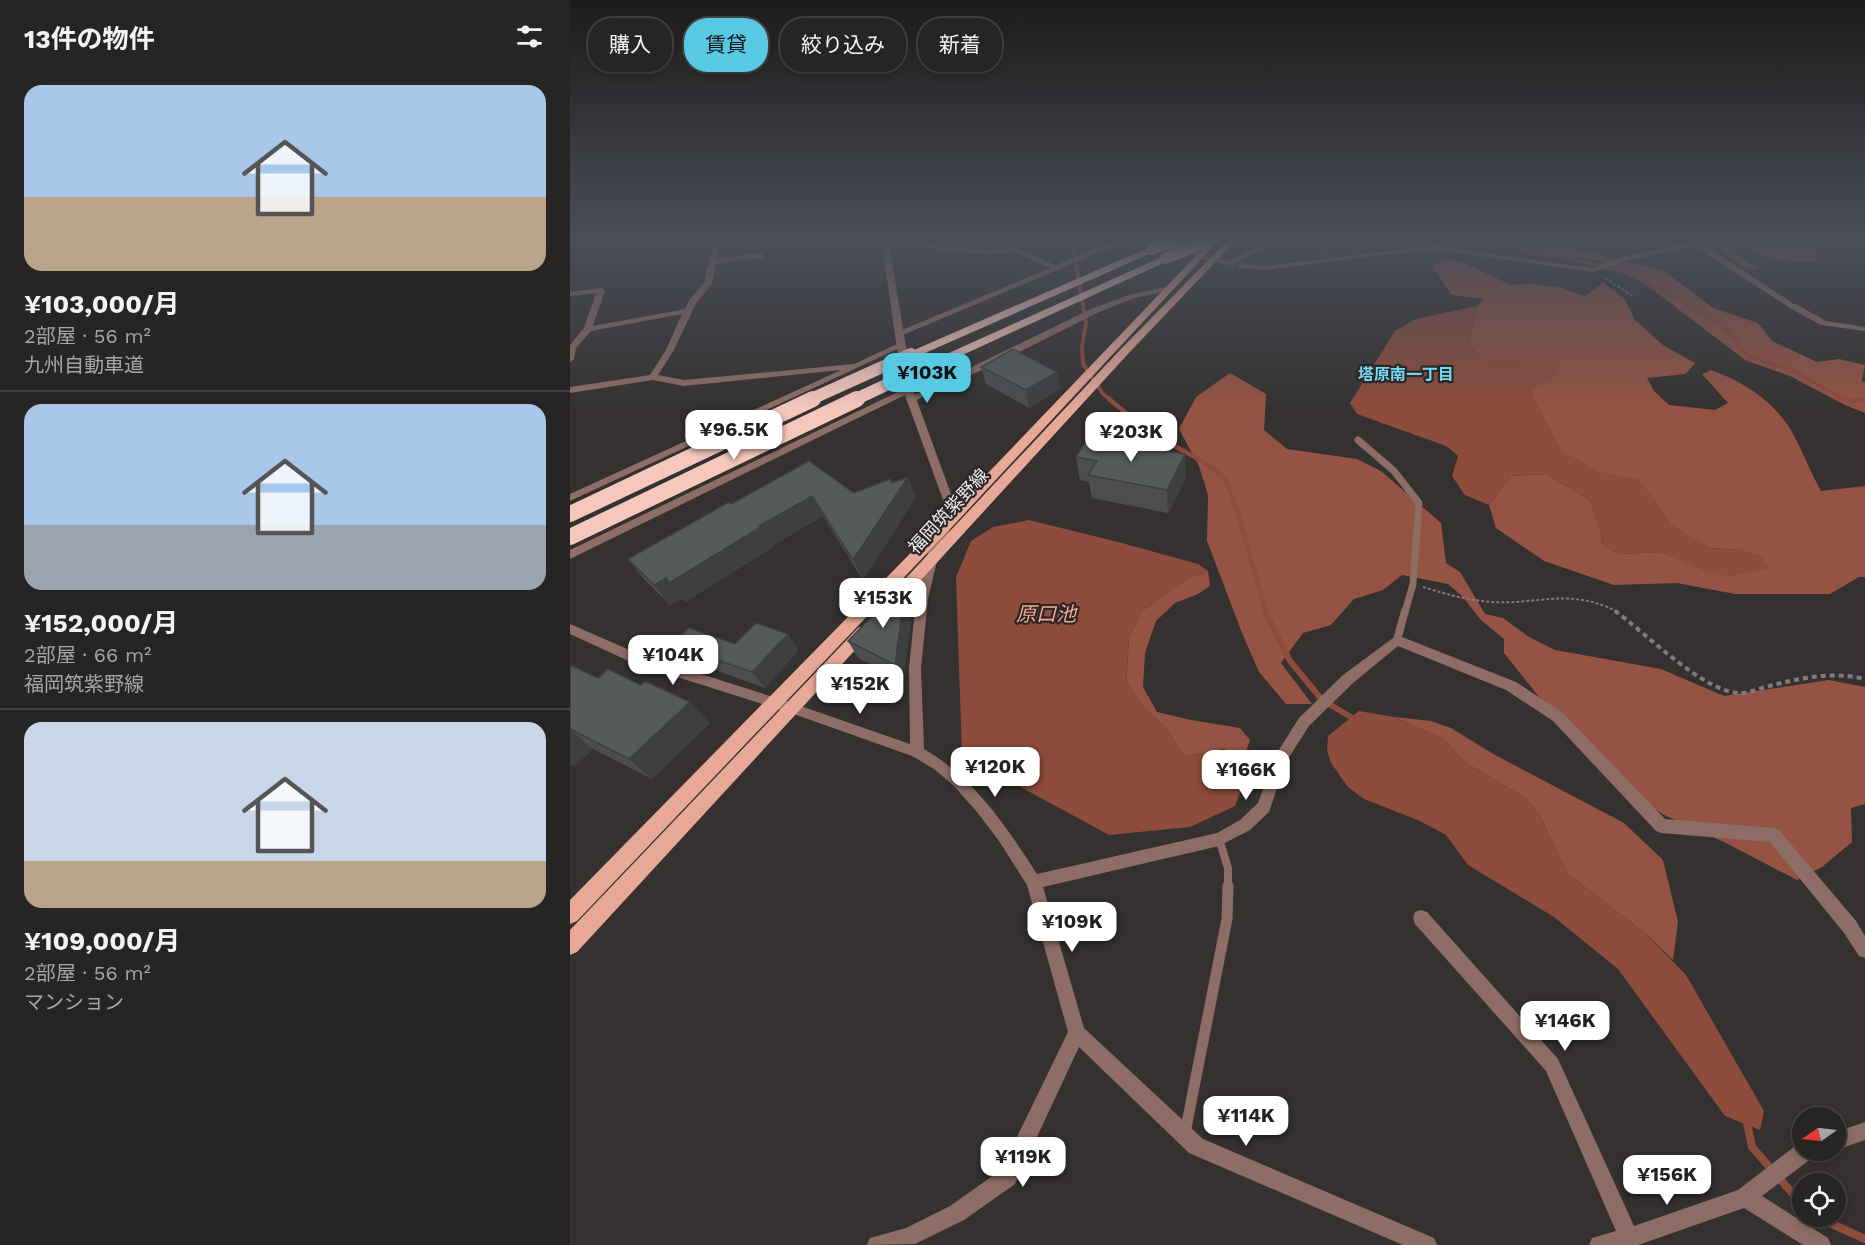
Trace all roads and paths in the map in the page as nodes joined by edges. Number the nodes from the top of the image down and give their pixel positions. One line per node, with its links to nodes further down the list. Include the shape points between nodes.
1 (600, 295): 14 (street)
2 (698, 295): 13 (street)
3 (892, 295): 16 (street)
4 (993, 295): 16 (street)
5 (1031, 295): 17 (highway)
6 (1084, 295): 27 (highway, bridge)
7 (1135, 295): 22 (street)
8 (1163, 295): 26 (main road, 福岡筑紫野線)
9 (1180, 295): 29 (main road, 福岡筑紫野線)
10 (1631, 295): 12 (path)
11 (1777, 295): 15 (street, via 1824,323)
12 (1634, 297)
13 (687, 311): 14 (street); 20 (street)
14 (588, 329): 18 (street, via 572,348)
15 (1865, 329)
16 (898, 335): 17 (street)
17 (906, 350): 19 (street); 22 (street); 25 (highway, bridge)
18 (570, 359)
19 (860, 366): 20 (street, via 684,382); 24 (street)
20 (653, 377): 21 (street)
21 (570, 390)
22 (910, 394): 26 (street, via 950,505); 28 (street)
23 (1358, 440): 30 (lane, via 1394,471 1419,503)
24 (570, 498)
25 (570, 514)
26 (947, 524): 29 (street); 34 (main road, 福岡筑紫野線)
27 (570, 537)
28 (570, 555)
29 (931, 561): 35 (main road, 福岡筑紫野線); 36 (street, via 922,599 915,668)
30 (1413, 584): 32 (lane); 33 (path, via 1457,598 1493,602 1550,597 1585,600 1616,611 1695,674 1738,693 1812,676 1849,675)
31 (570, 629): 34 (street, via 637,659)
32 (1397, 640): 37 (street, via 1348,679 1304,722 1280,760 1264,807 1245,825); 42 (street, via 1511,686 1558,717 1661,826 1774,835)
33 (1865, 679)
34 (773, 702): 35 (street); 39 (main road, 福岡筑紫野線)
35 (792, 708): 36 (street); 41 (main road, 福岡筑紫野線)
36 (917, 752): 38 (street, via 951,776 982,807)
37 (1219, 839): 38 (street); 45 (lane, via 1228,868 1227,919)
38 (1034, 882): 43 (street)
39 (570, 914)
40 (1421, 918): 49 (street, via 1552,1065)
41 (570, 945)
42 (1865, 950)
43 (1077, 1033): 45 (street); 50 (street, via 1008,1177 957,1213 908,1237)
44 (1865, 1131): 46 (street)
45 (1184, 1134): 51 (street, via 1196,1146)
46 (1846, 1138)
47 (1792, 1161): 48 (street)
48 (1745, 1197): 49 (street); 53 (street)
49 (1629, 1238): 52 (street)
50 (877, 1245)
51 (1427, 1245)
52 (1599, 1245)
53 (1821, 1245)

